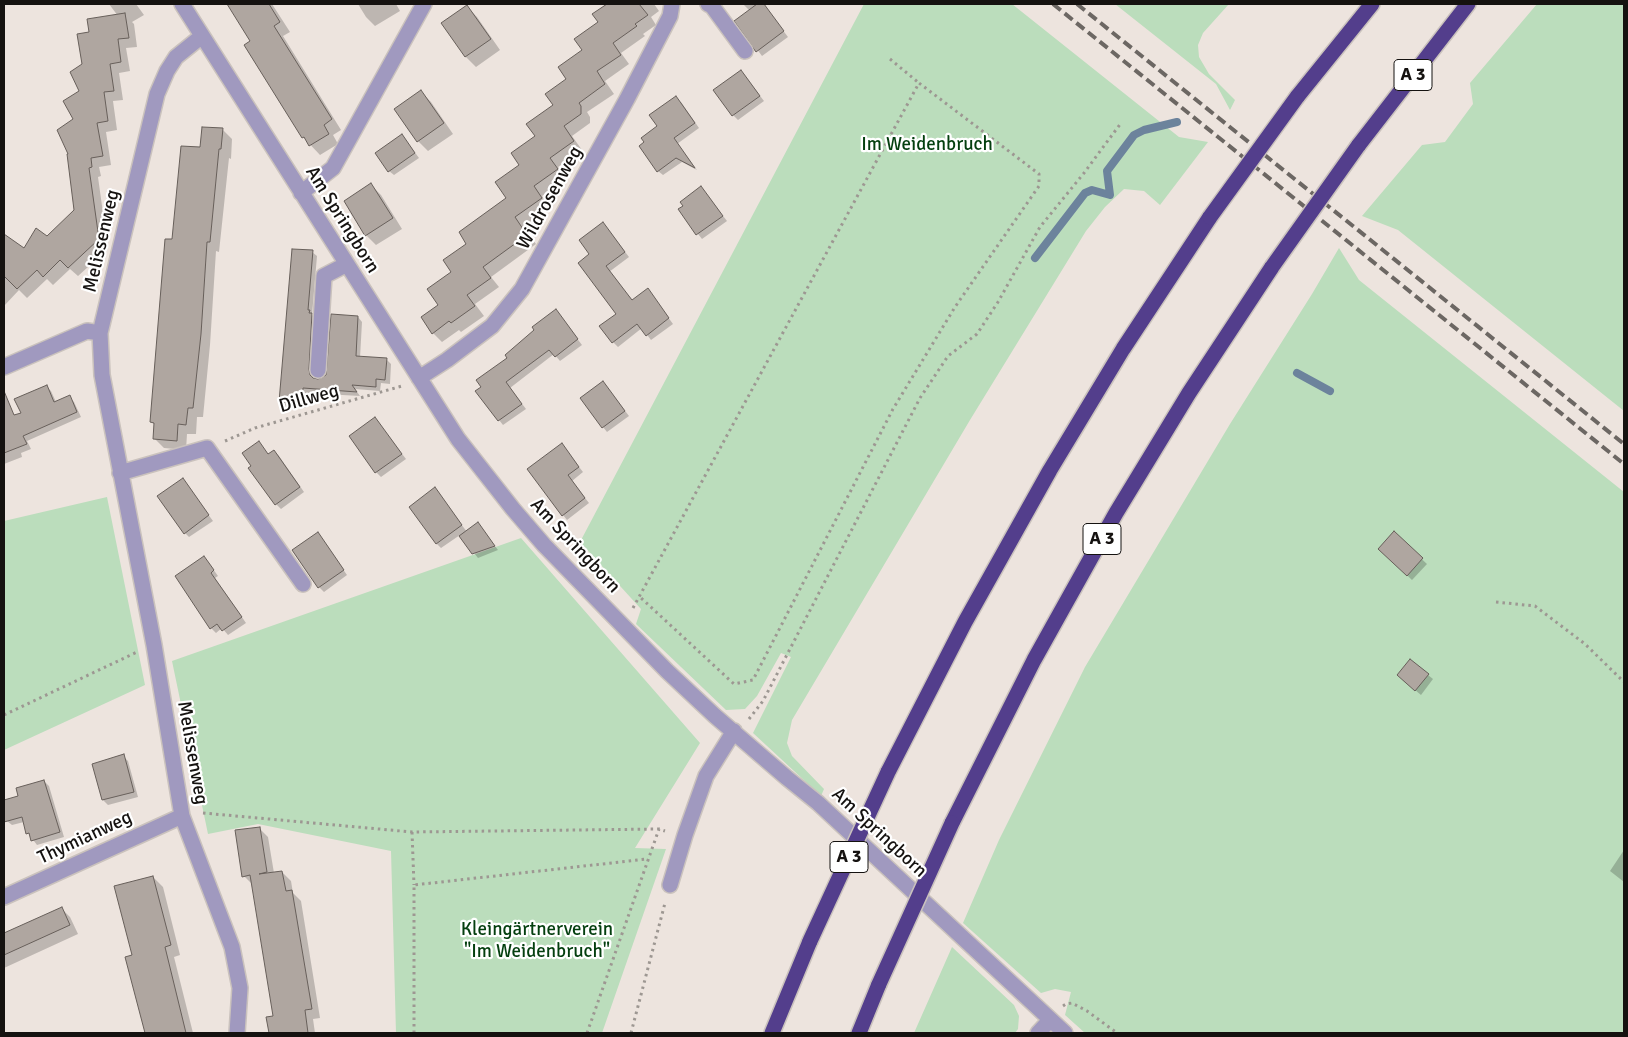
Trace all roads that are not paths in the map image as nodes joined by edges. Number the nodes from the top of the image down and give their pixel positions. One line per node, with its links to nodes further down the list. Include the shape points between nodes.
1 (182, 4): 7 (street, Am Springborn)
2 (424, 4): 9 (street, via 333,168)
3 (672, 4): 14 (street, Wildrosenweg, via 670,16 628,99 522,289 492,326)
4 (708, 4): 8 (street)
5 (1372, 4): 23 (highway, A 3, bridge, via 1296,97 1210,217 1123,349 1050,470 965,622 888,772 810,941)
6 (1468, 4): 24 (highway, A 3, bridge, via 1358,146 1272,267 1189,393 1116,513 1034,660 952,823)
7 (202, 36): 9 (street, Am Springborn); 11 (street, Melissenweg, via 176,57 166,70 157,94)
8 (745, 51)
9 (301, 193): 10 (street, Am Springborn)
10 (347, 264): 13 (street, via 324,276); 14 (street, Am Springborn)
11 (100, 333): 12 (street, via 87,331); 15 (street, Melissenweg, via 102,375)
12 (4, 366)
13 (318, 370)
14 (419, 378): 17 (street, Am Springborn, via 458,439 544,545 674,677)
15 (120, 473): 16 (street, via 207,448); 18 (street, Melissenweg, via 154,645)
16 (303, 584)
17 (734, 731): 19 (street, via 706,776); 21 (street, Am Springborn, via 818,803)
18 (182, 816): 20 (street, Thymianweg); 22 (street, Melissenweg, via 232,947 240,988)
19 (670, 885)
20 (4, 897)
21 (1050, 1020): 25 (street); 26 (street, Am Springborn)
22 (236, 1033)
23 (772, 1033)
24 (858, 1033)
25 (1038, 1033)
26 (1065, 1033)

